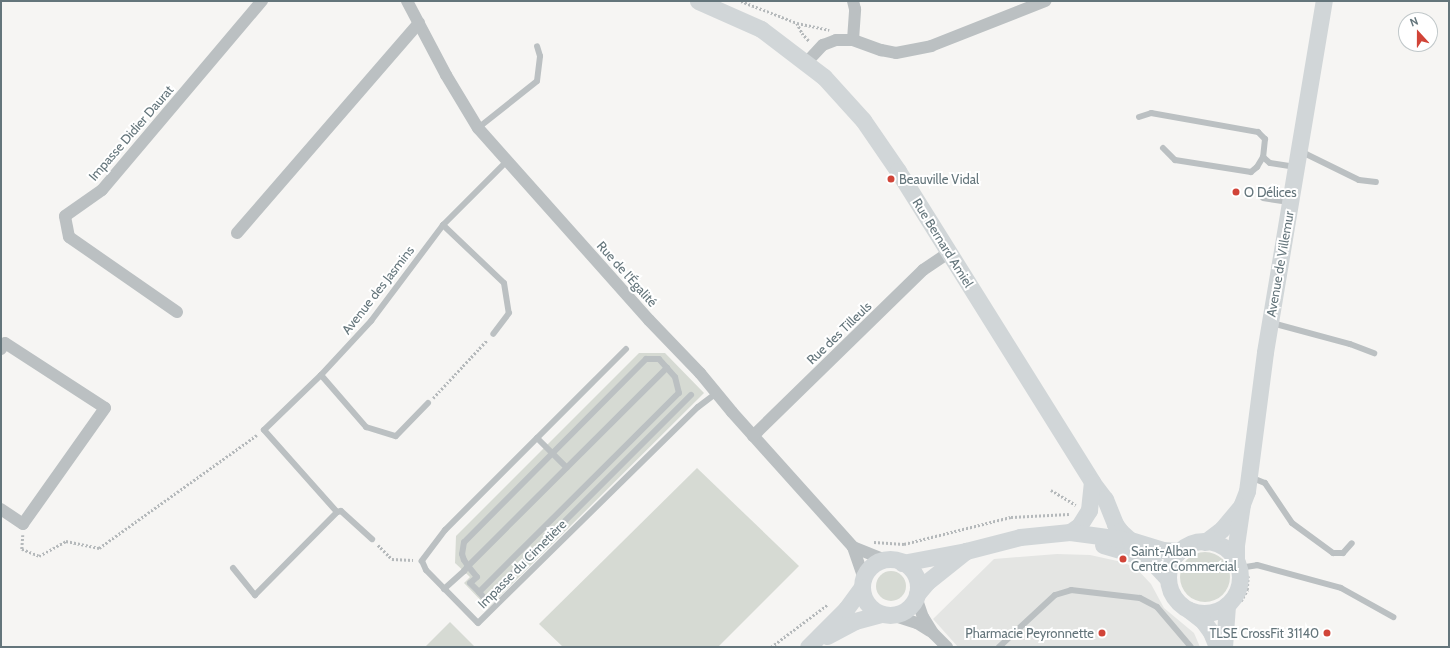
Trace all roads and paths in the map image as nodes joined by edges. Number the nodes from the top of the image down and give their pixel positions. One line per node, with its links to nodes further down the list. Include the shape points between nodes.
1 (262, 1): 27 (street, Impasse Didier Daurat, via 102,190 65,216 69,237)
2 (407, 1): 8 (street, Rue de l'Égalité)
3 (698, 1): 14 (main road, Rue Bernard Amiel, via 761,29)
4 (741, 1): 9 (path)
5 (853, 1): 11 (street)
6 (1045, 1): 11 (street, via 981,28 914,50 896,53)
7 (1324, 1): 20 (main road, Avenue de Villemur)
8 (419, 23): 16 (street, Rue de l'Égalité); 25 (street)
9 (797, 23): 10 (path, via 828,29); 12 (path)
10 (836, 40): 11 (street); 14 (street, via 823,45)
11 (853, 40)
12 (812, 45)
13 (537, 46): 16 (lane, via 540,56 537,81)
14 (806, 63): 26 (main road, Rue Bernard Amiel, via 843,96 863,120 898,171)
15 (1139, 117): 18 (lane, via 1151,113 1258,132 1265,139)
16 (478, 128): 19 (street, Rue de l'Égalité)
17 (1163, 148): 18 (lane, via 1175,160 1251,172)
18 (1263, 157): 20 (lane, via 1270,163)
19 (507, 161): 24 (lane, Avenue des Jasmins); 35 (street, Rue de l'Égalité, via 649,320)
20 (1298, 161): 21 (lane, via 1306,154 1359,180); 23 (main road, Avenue de Villemur)
21 (1376, 182)
22 (1263, 198): 23 (lane)
23 (1291, 202): 28 (main road, Avenue de Villemur)
24 (443, 225): 29 (lane, via 504,283 510,313); 34 (lane, Avenue des Jasmins, via 371,321)
25 (237, 234)
26 (948, 253): 39 (street, Rue des Tilleuls, via 923,270); 45 (main road, Rue Bernard Amiel)
27 (177, 312)
28 (1270, 323): 32 (lane); 43 (main road, Avenue de Villemur)
29 (493, 334): 37 (path)
30 (1, 349): 53 (street, via 5,343 105,408)
31 (626, 349): 40 (lane)
32 (1374, 353)
33 (667, 368): 41 (lane, via 659,359 646,359); 42 (lane); 44 (lane, via 675,377 679,393)
34 (321, 374): 37 (lane, via 366,427 396,436); 38 (lane, Avenue des Jasmins)
35 (718, 392): 39 (street, Rue de l'Égalité); 71 (lane, Impasse du Cimetière, via 698,407 478,623)
36 (691, 395): 46 (lane)
37 (428, 404)
38 (264, 430): 51 (lane); 53 (path, via 99,548 66,541 39,556 22,549)
39 (753, 436): 60 (street, Rue de l'Égalité)
40 (537, 438): 41 (lane); 64 (lane, via 445,530)
41 (553, 453): 42 (lane); 67 (lane, via 464,542 462,554)
42 (567, 468): 67 (lane)
43 (1249, 476): 48 (main road, Avenue de Villemur); 58 (lane, via 1265,483 1292,522 1333,553 1343,553)
44 (593, 479): 46 (lane); 72 (lane)
45 (1092, 482): 54 (main road, via 1089,510 1079,526); 56 (main road, Rue Bernard Amiel, via 1105,499 1120,532)
46 (600, 486): 72 (lane, via 486,600)
47 (1051, 490): 49 (path)
48 (1242, 504): 57 (main road, Avenue de Villemur, via 1222,529); 66 (main road, Avenue de Villemur, via 1236,545)
49 (1078, 507)
50 (1, 509): 53 (street)
51 (337, 512): 55 (lane, via 341,511); 68 (lane, via 255,595)
52 (1072, 514): 59 (path, via 1049,513 1011,517 904,544 879,541)
53 (23, 524)
54 (1062, 533): 56 (main road); 61 (main road, via 1020,537); 69 (main road, via 1144,557)
55 (372, 539): 64 (path, via 392,559)
56 (1130, 540): 62 (main road, via 1162,550)
57 (1205, 542): 62 (main road, via 1192,544); 66 (main road, via 1223,547)
58 (1352, 543)
59 (867, 544)
60 (853, 547): 63 (street, Rue de l'Égalité); 70 (street, Rue de l'Égalité)
61 (966, 551): 65 (main road); 73 (main road, via 933,577)
62 (1180, 551): 69 (main road, via 1173,559)
63 (885, 560): 65 (main road); 70 (main road, via 872,566)
64 (422, 561): 71 (lane, Impasse du Cimetière, via 426,570)
65 (902, 563): 73 (main road, via 916,579)
66 (1241, 565): 75 (main road, via 1239,588); 75 (path, via 1249,582 1247,590); 78 (lane, via 1257,565 1341,588)
67 (468, 566): 71 (lane); 72 (lane, via 477,576 470,584)
68 (233, 568)
69 (1168, 579): 76 (main road, via 1174,598)
70 (863, 583): 77 (main road, via 867,604); 80 (main road, via 846,609)
71 (444, 589)
72 (479, 592)
73 (916, 596): 77 (main road, via 907,609); 79 (street, via 923,617)
74 (831, 602): 81 (path)
75 (1234, 604): 76 (main road, via 1216,612 1202,614); 86 (main road)
76 (1190, 610): 85 (main road, via 1203,621)
77 (887, 614): 79 (street, via 917,623); 80 (main road, via 855,621)
78 (1393, 617)
79 (933, 632): 82 (street)
80 (812, 644)
81 (771, 647)
82 (947, 647)
83 (999, 647): 84 (lane, via 1055,595 1071,590 1140,598 1157,607)
84 (1191, 647)
85 (1217, 647)
86 (1224, 647)

